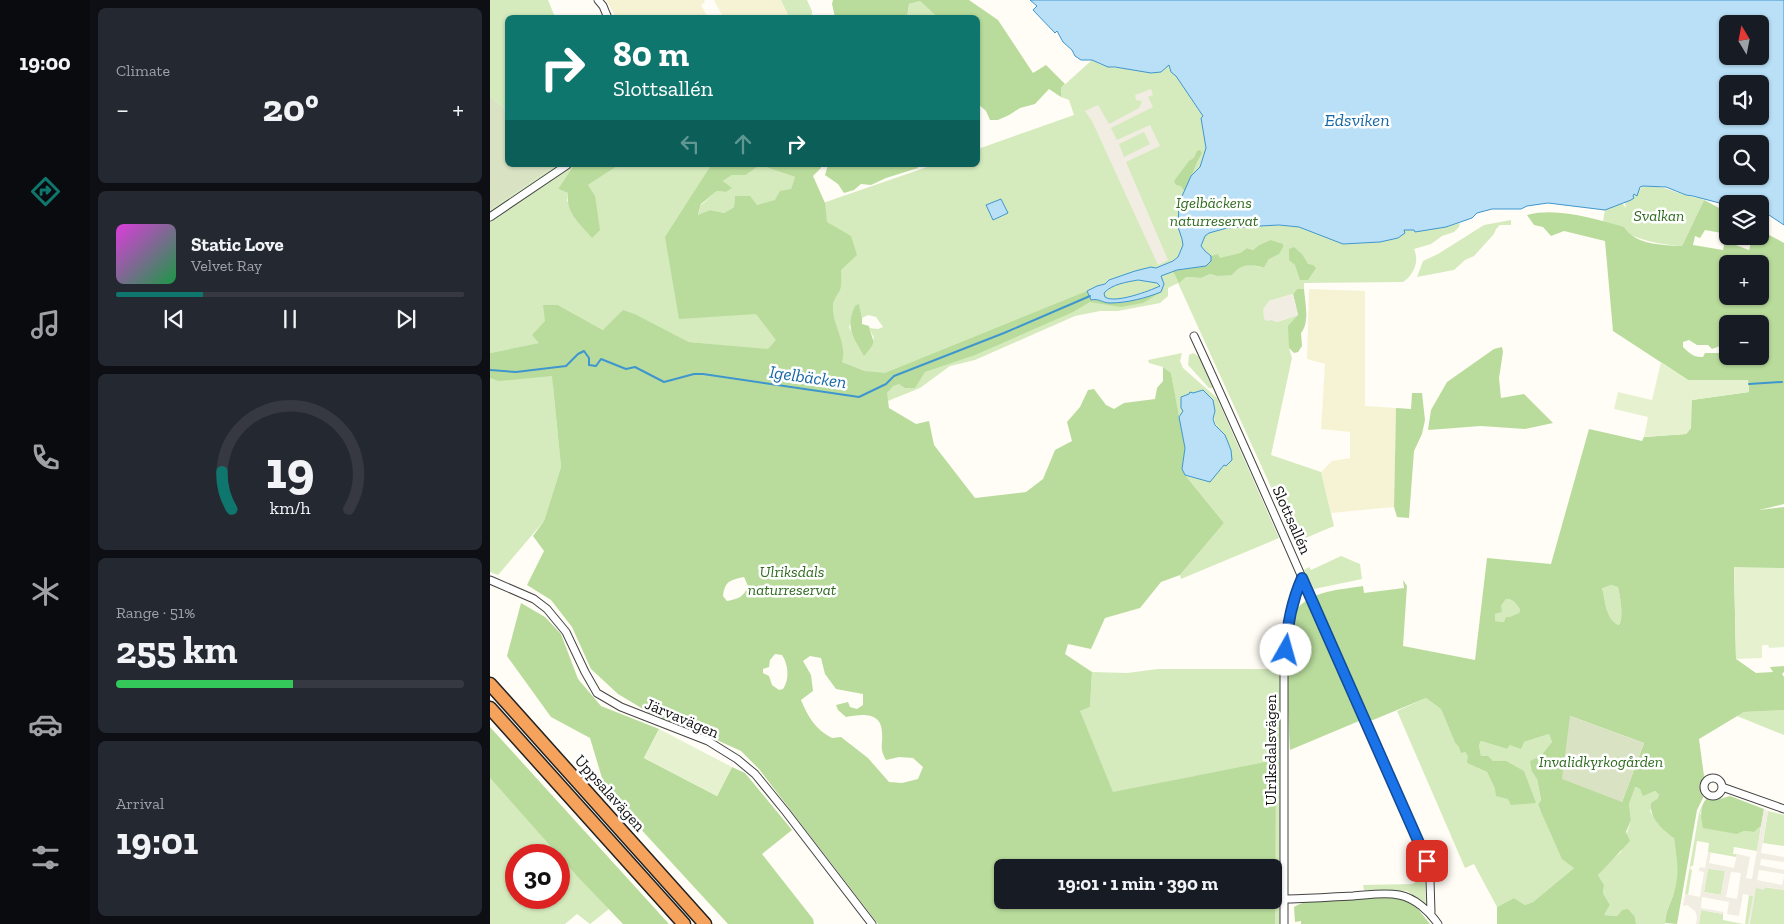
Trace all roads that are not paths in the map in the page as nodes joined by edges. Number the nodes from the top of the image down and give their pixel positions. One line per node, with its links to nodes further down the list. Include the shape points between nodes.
1 (598, 0): 2 (street)
2 (607, 15)
3 (563, 167): 4 (street)
4 (490, 217)
5 (1194, 336): 6 (street, Slottsallén)
6 (1302, 578): 12 (street, Ulriksdalsvägen, via 1287,632 1284,667); 13 (street, Slottsallén, via 1427,861)
7 (490, 580): 16 (street, Järvavägen, via 547,609 566,632 597,693 621,707 708,741 737,758 755,774)
8 (490, 684): 15 (highway, Uppsalavägen)
9 (490, 708): 14 (highway, Uppsalavägen)
10 (1722, 787): 11 (street)
11 (1784, 809)
12 (1283, 899): 13 (street, via 1386,893 1412,900); 17 (street, Ulriksdalsvägen)
13 (1430, 912): 18 (street)
14 (684, 924)
15 (705, 924)
16 (872, 924)
17 (1284, 924)
18 (1438, 924)

